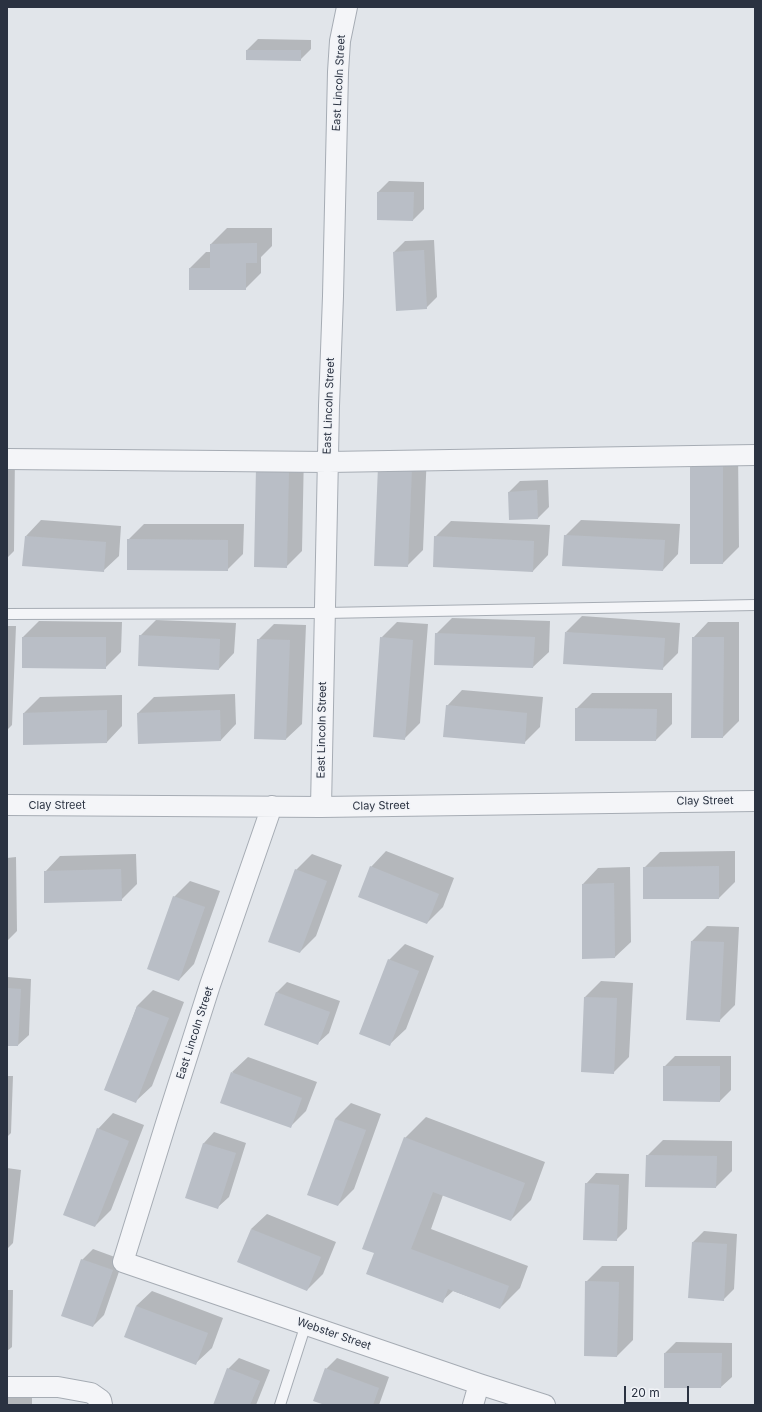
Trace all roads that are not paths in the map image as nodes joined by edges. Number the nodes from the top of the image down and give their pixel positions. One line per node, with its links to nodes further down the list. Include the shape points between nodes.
1 (347, 7): 4 (street, East Lincoln Street, via 340,41 338,72)
2 (755, 455): 4 (street)
3 (7, 459): 4 (street)
4 (328, 462): 6 (street, East Lincoln Street)
5 (755, 605): 6 (lane)
6 (325, 613): 7 (lane); 11 (street, East Lincoln Street)
7 (7, 614)
8 (755, 801): 11 (street, Clay Street)
9 (7, 805): 10 (street, Clay Street)
10 (272, 806): 11 (street, Clay Street); 12 (street, East Lincoln Street, via 208,993)
11 (321, 806)
12 (123, 1262): 13 (street, Webster Street)
13 (306, 1324): 14 (street, Webster Street); 17 (lane)
14 (479, 1384): 18 (street); 19 (street, Webster Street)
15 (7, 1387): 16 (street, via 58,1387 90,1393 101,1400)
16 (102, 1405)
17 (280, 1405)
18 (473, 1405)
19 (545, 1405)

